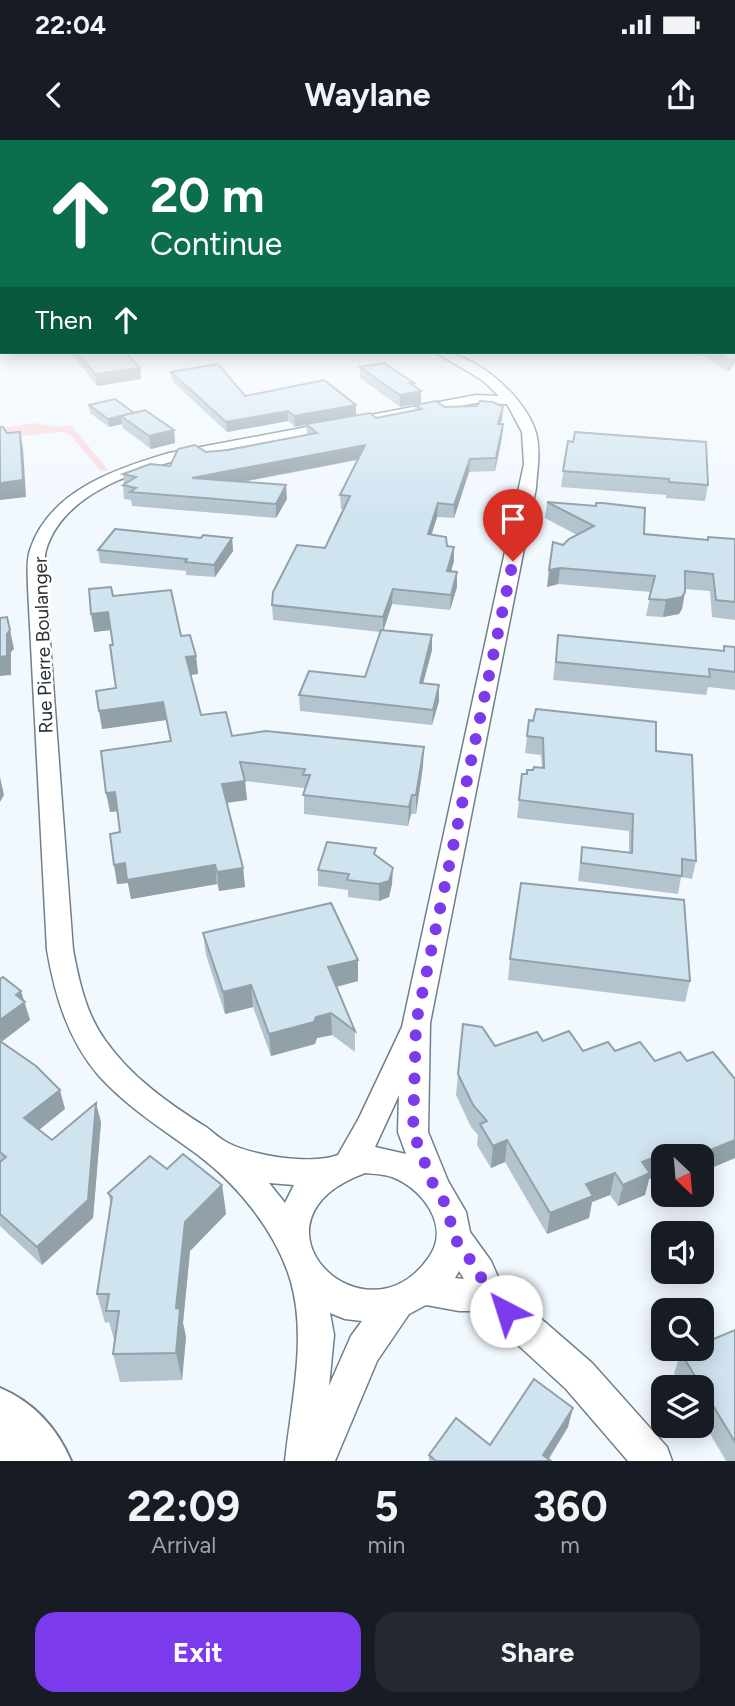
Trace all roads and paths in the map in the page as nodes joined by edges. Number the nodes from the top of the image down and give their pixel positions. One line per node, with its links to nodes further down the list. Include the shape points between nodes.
1 (502, 391): 2 (street)
2 (507, 395): 3 (street, via 530,439 528,488); 4 (street, Rue Pierre Boulanger, via 195,451 152,463 71,503 48,528 37,552 60,950 69,998 105,1064 131,1091)
3 (416, 1023): 5 (street, via 372,1125); 6 (street, via 413,1132)
4 (218, 1153): 5 (street, Rue Pierre Boulanger, via 268,1168); 8 (street, Rue Pierre Boulanger, via 257,1192)
5 (337, 1168): 6 (street, via 380,1159 409,1167); 8 (street, via 312,1184 299,1202)
6 (433, 1184): 7 (street, via 448,1208)
7 (453, 1236): 10 (street, via 445,1264); 11 (street, via 479,1272)
8 (292, 1238): 9 (street)
9 (307, 1276): 10 (street, via 347,1302 380,1306); 14 (street, via 316,1335)
10 (411, 1295): 11 (street); 15 (street, via 364,1349)
11 (488, 1295): 16 (street, via 579,1376)
12 (0, 1420): 13 (highway)
13 (38, 1461)
14 (304, 1461)
15 (316, 1461)
16 (653, 1461)

